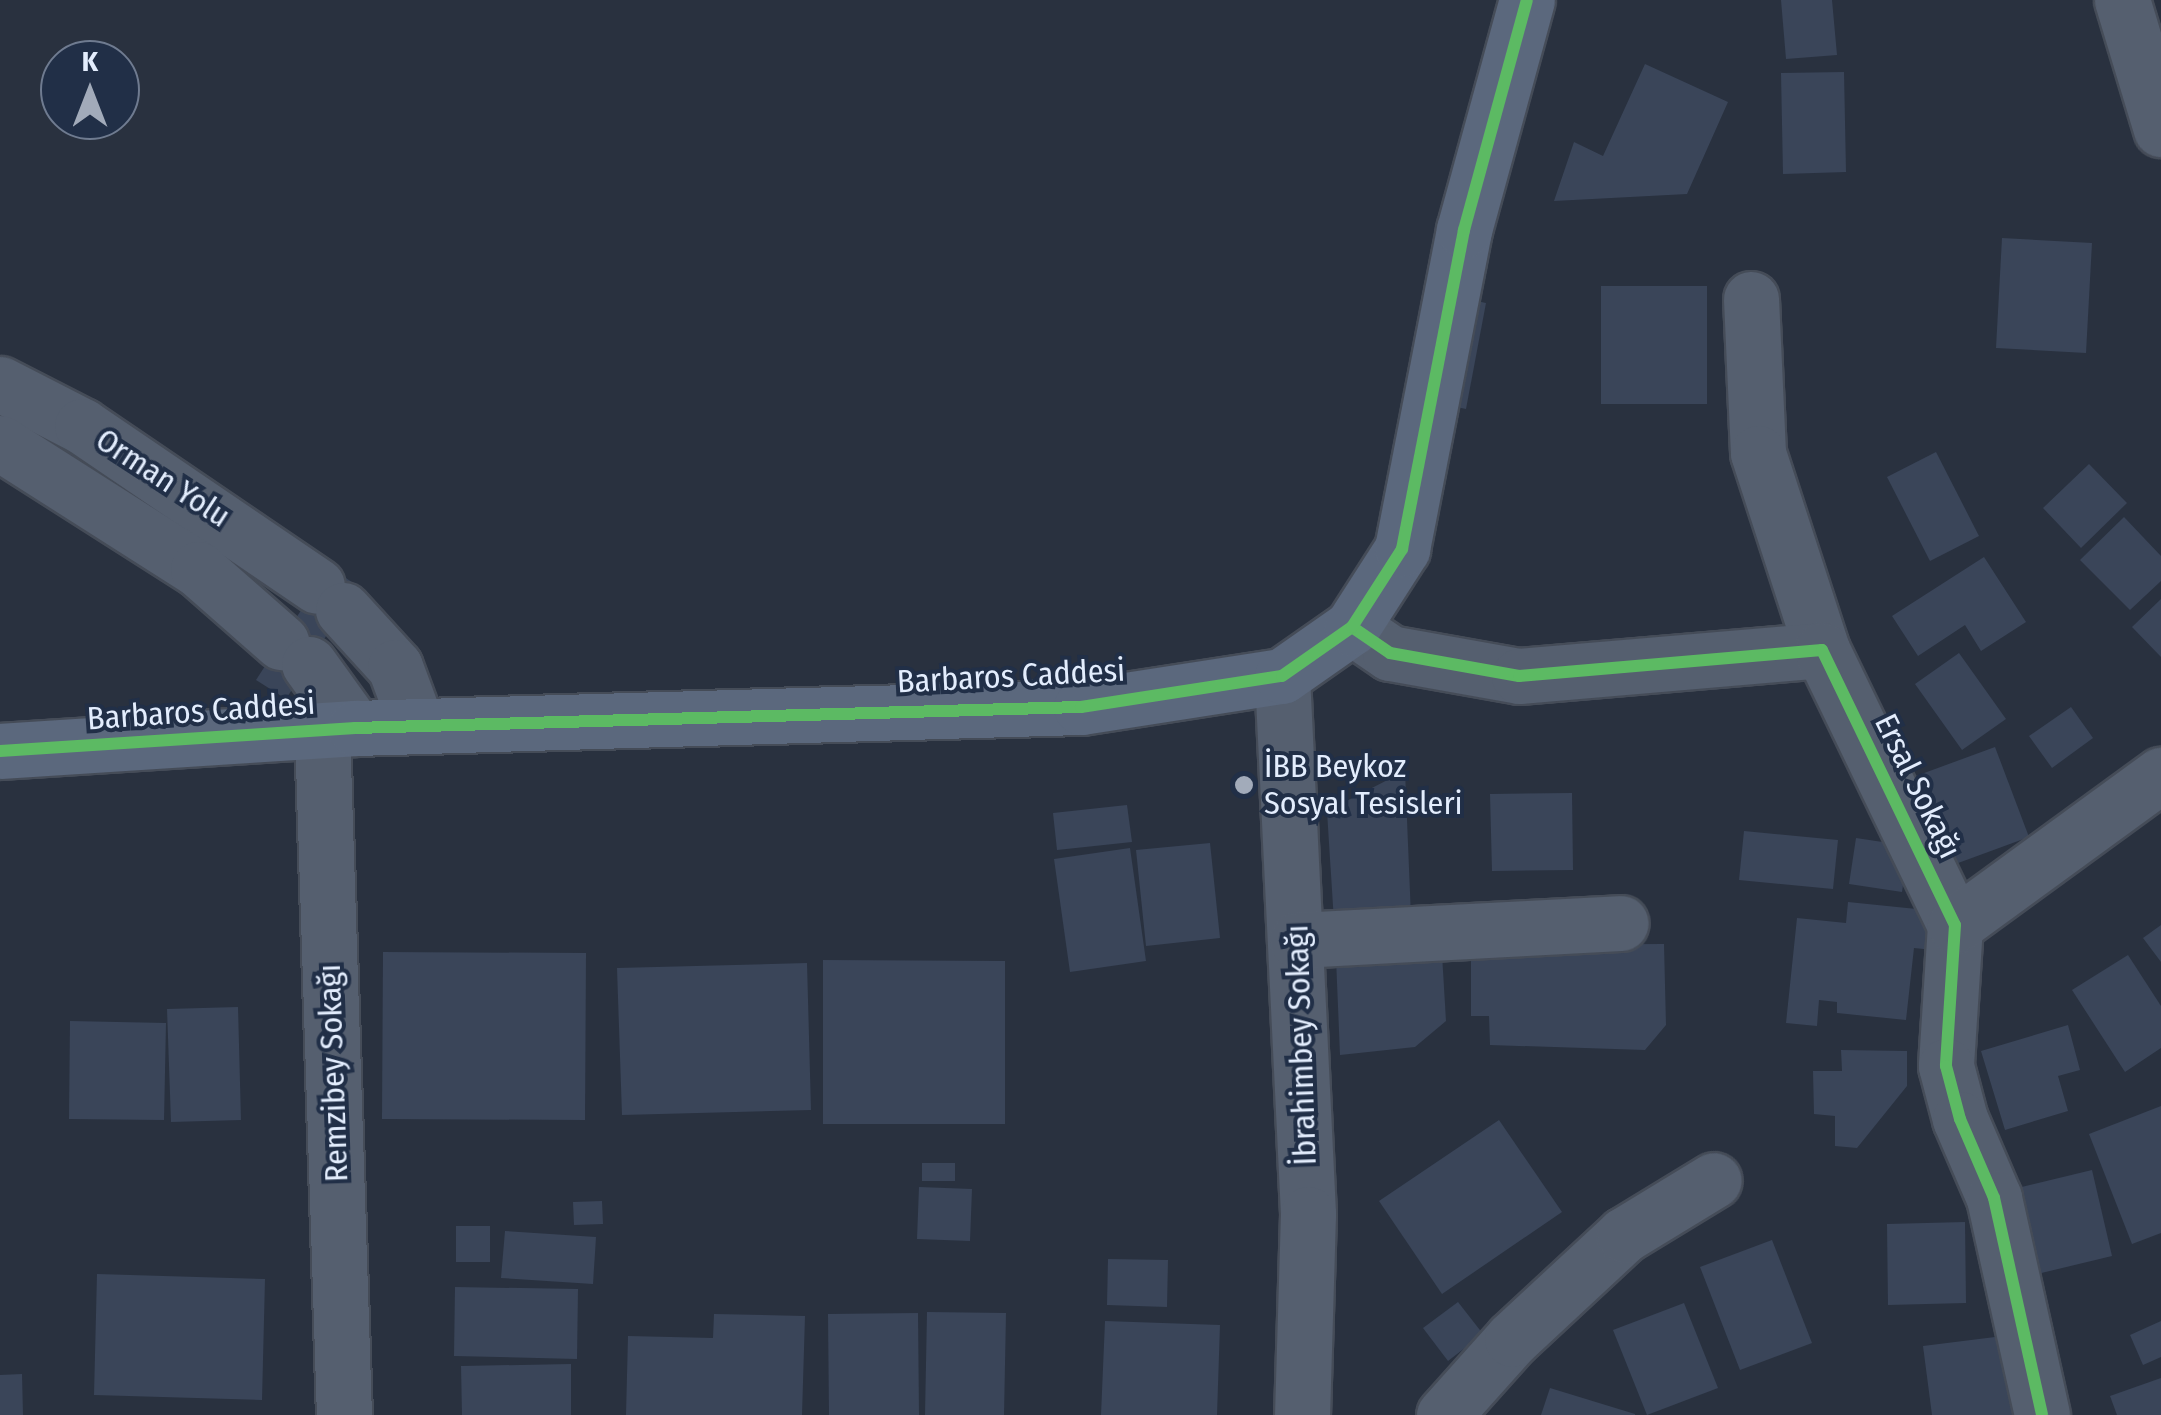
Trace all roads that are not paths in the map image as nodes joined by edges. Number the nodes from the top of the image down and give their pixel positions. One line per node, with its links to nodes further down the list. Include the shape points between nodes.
1 (1527, 0): 7 (main road, Barbaros Caddesi, via 1464,230 1402,549)
2 (2122, 0): 3 (street)
3 (2161, 128)
4 (1751, 299): 8 (street, Ersal Sokağı, via 1758,453)
5 (0, 384): 10 (street, Orman Yolu, via 82,426 330,598 395,667)
6 (0, 443): 11 (street, Orman Yolu, via 198,569 295,653)
7 (1352, 627): 8 (street, via 1390,653 1518,676); 9 (main road, Barbaros Caddesi)
8 (1822, 650): 15 (street, Ersal Sokağı)
9 (1282, 676): 10 (main road, Barbaros Caddesi, via 1080,706); 16 (street, İbrahimbey Sokağı)
10 (417, 726): 11 (main road, Barbaros Caddesi)
11 (338, 730): 12 (main road, Barbaros Caddesi); 18 (street, Remzibey Sokağı)
12 (0, 751)
13 (2161, 776): 15 (street)
14 (1620, 923): 16 (street)
15 (1955, 925): 21 (street, Ersal Sokağı, via 1946,1066 1994,1198)
16 (1297, 940): 19 (street, İbrahimbey Sokağı, via 1308,1214)
17 (1714, 1180): 20 (street, via 1624,1235 1512,1339)
18 (344, 1415)
19 (1302, 1415)
20 (1444, 1415)
21 (2042, 1415)

